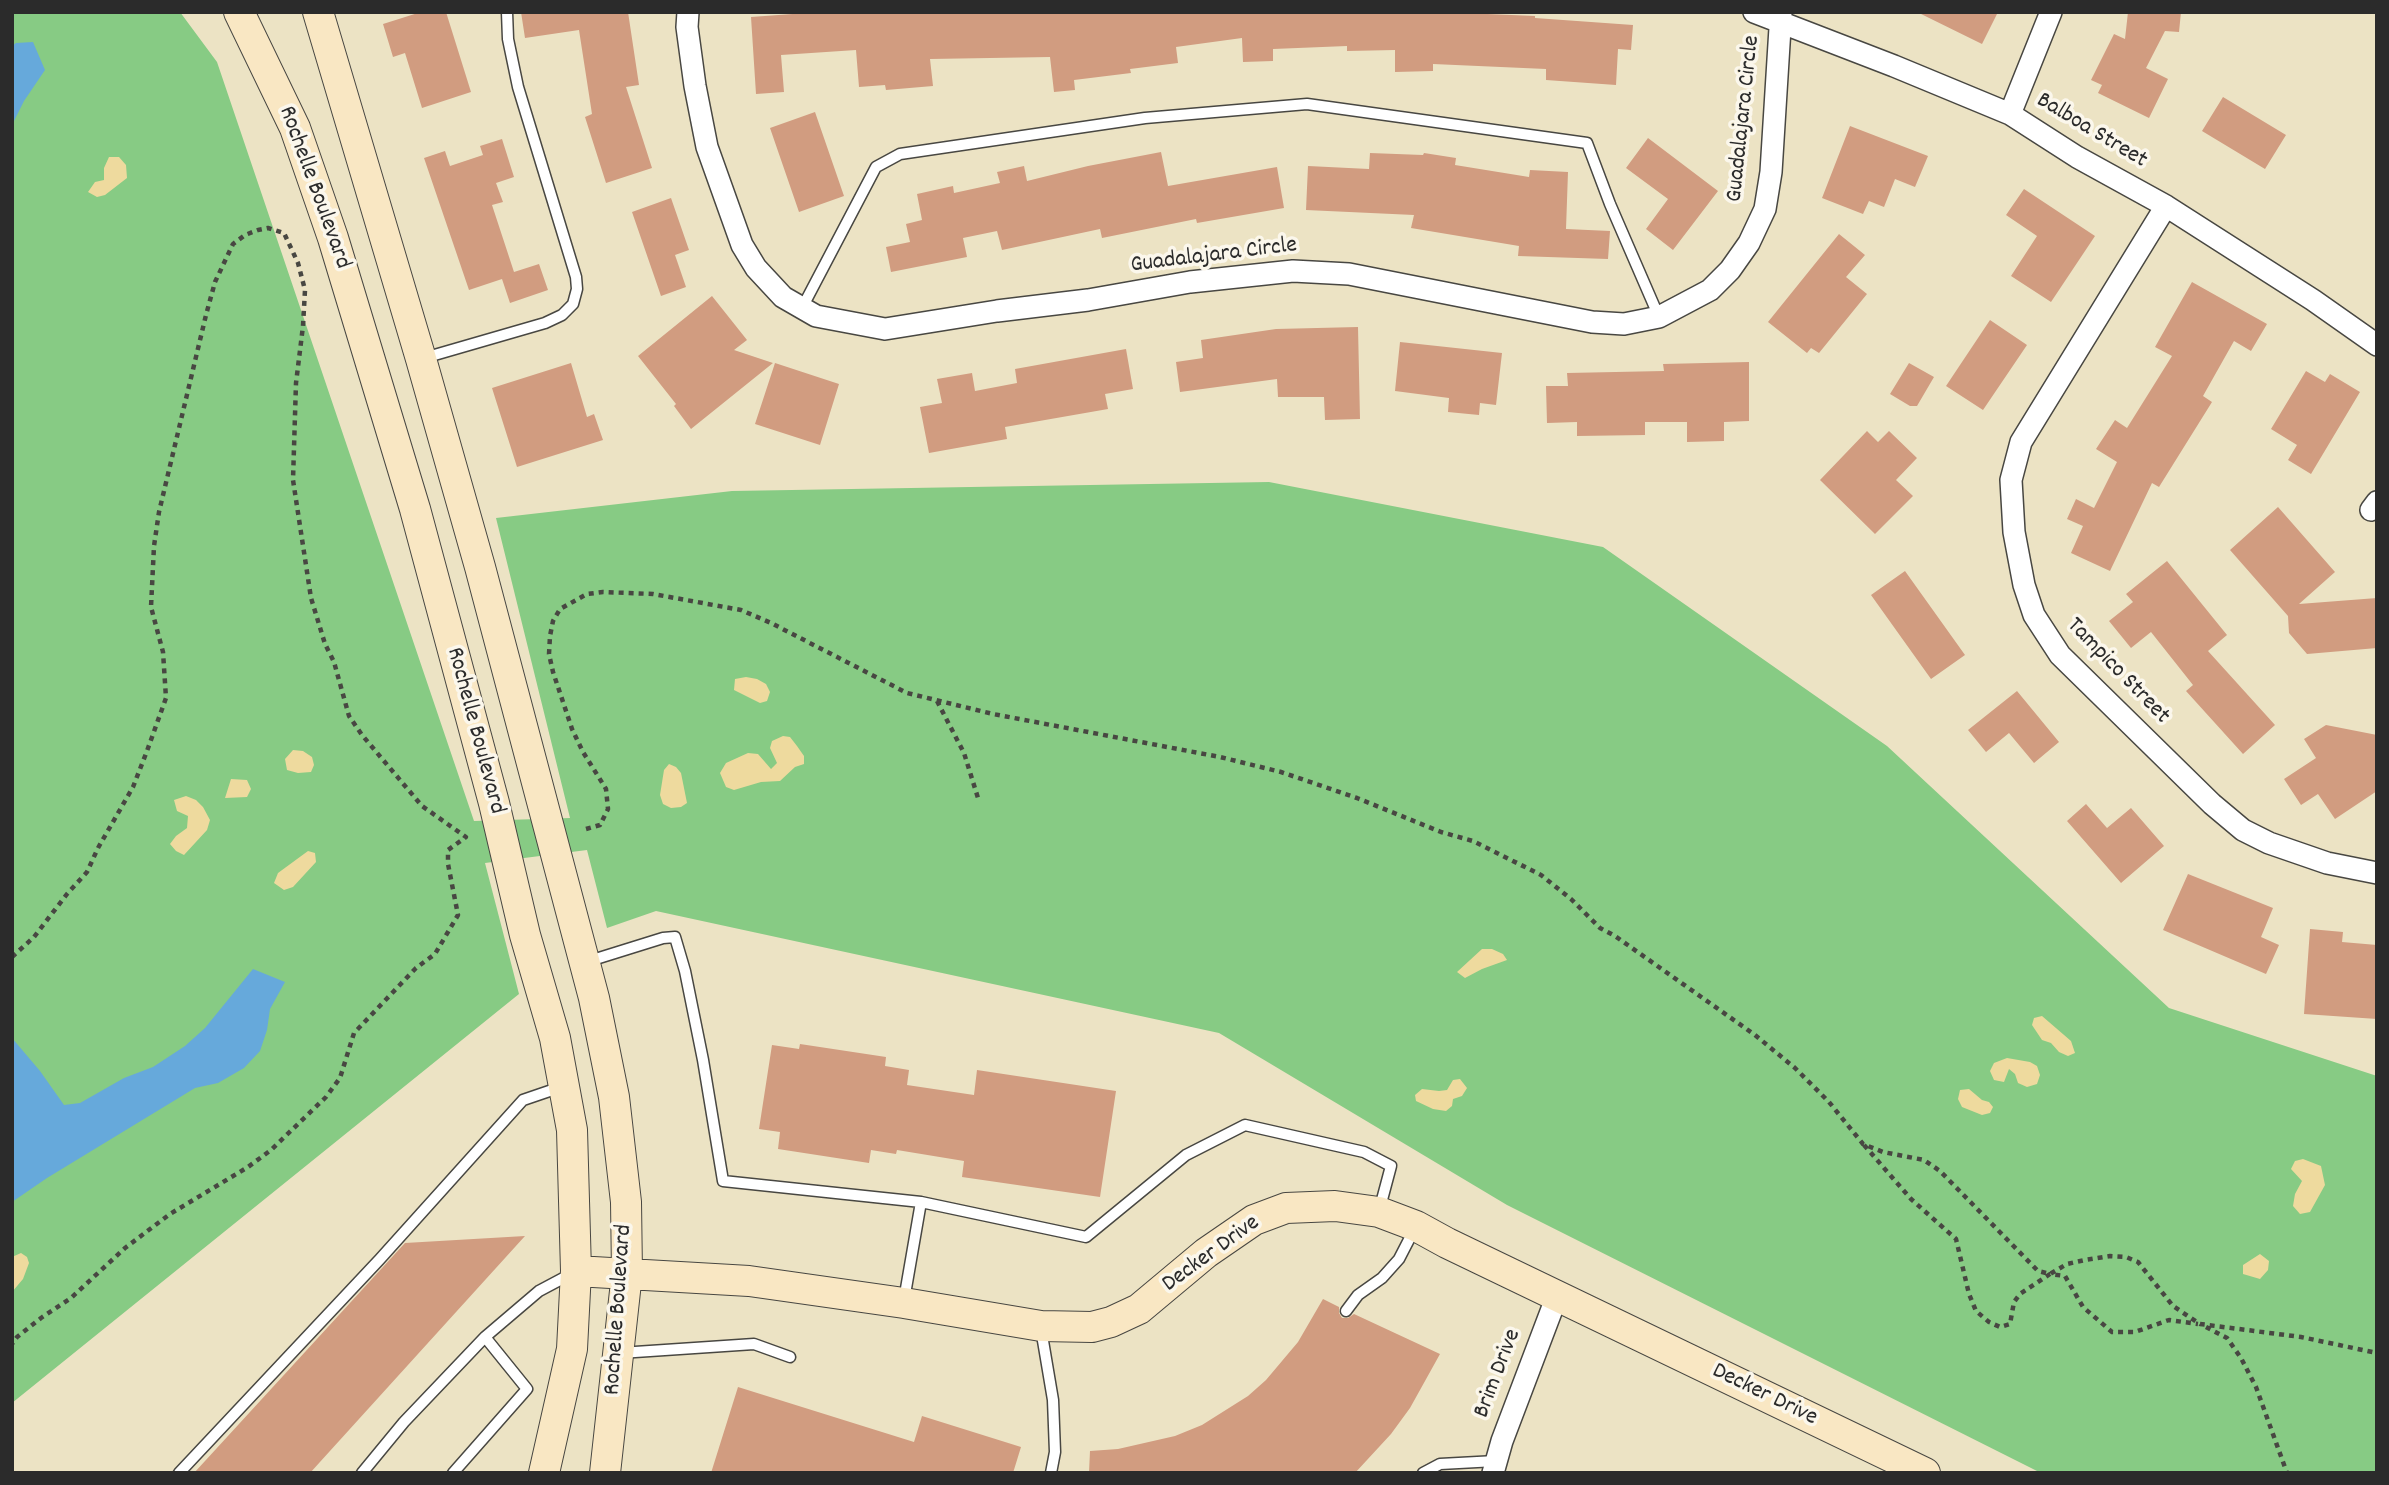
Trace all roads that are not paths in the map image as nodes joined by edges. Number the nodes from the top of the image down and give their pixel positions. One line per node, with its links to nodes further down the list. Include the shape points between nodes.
1 (239, 12): 16 (main road, Rochelle Boulevard, via 295,128 333,238 415,509)
2 (318, 12): 13 (main road, Rochelle Boulevard)
3 (507, 12): 13 (lane, via 518,87 576,277 573,304 554,319)
4 (688, 12): 10 (street, Guadalajara Circle, via 707,147 742,245 783,297)
5 (1754, 12): 7 (street, Balboa Street)
6 (2051, 12): 8 (street)
7 (1781, 17): 8 (street, Balboa Street); 11 (street, Guadalajara Circle, via 1765,209 1730,270 1710,290)
8 (2010, 114): 9 (street, Balboa Street)
9 (2166, 206): 12 (street, Balboa Street); 14 (street, Tampico Street, via 2021,442 2011,480 2024,585 2034,615 2060,655 2243,830 2327,863)
10 (802, 308): 11 (street, Guadalajara Circle, via 816,316 885,330 1190,282 1293,271 1349,274 1592,322 1624,324); 11 (lane, via 876,167 900,153 1145,118 1307,103 1587,143)
11 (1660, 317)
12 (2377, 345)
13 (421, 359): 15 (main road, Rochelle Boulevard)
14 (2377, 873)
15 (584, 963): 17 (lane, via 675,937 704,1060 723,1181); 21 (main road, Rochelle Boulevard, via 614,1097 626,1202)
16 (564, 1086): 20 (main road, Rochelle Boulevard, via 572,1130); 30 (lane, via 523,1100)
17 (920, 1202): 18 (lane, via 1086,1237 1186,1154 1245,1125 1364,1152 1391,1166); 23 (lane)
18 (1379, 1212): 19 (main road, Decker Drive); 25 (main road, Decker Drive, via 1335,1206 1286,1208 1254,1220 1139,1309 1092,1327)
19 (1416, 1226): 22 (main road, Decker Drive); 24 (lane, via 1399,1259)
20 (576, 1270): 21 (main road, Decker Drive); 26 (lane, via 539,1291); 33 (main road, Rochelle Boulevard, via 572,1349)
21 (627, 1273): 23 (main road, Decker Drive, via 749,1281); 27 (main road, Rochelle Boulevard)
22 (1557, 1296): 29 (street, Brim Drive); 37 (main road, Decker Drive)
23 (904, 1303): 25 (main road, Decker Drive)
24 (1346, 1311)
25 (1041, 1326): 35 (lane, via 1053,1400)
26 (485, 1337): 31 (lane); 32 (lane, via 527,1389)
27 (619, 1353): 28 (lane, via 754,1345); 34 (main road, Rochelle Boulevard)
28 (790, 1357)
29 (1495, 1467): 36 (lane, via 1440,1464)
30 (179, 1473)
31 (362, 1473)
32 (453, 1473)
33 (544, 1473)
34 (605, 1473)
35 (1051, 1473)
36 (1423, 1473)
37 (1925, 1473)

